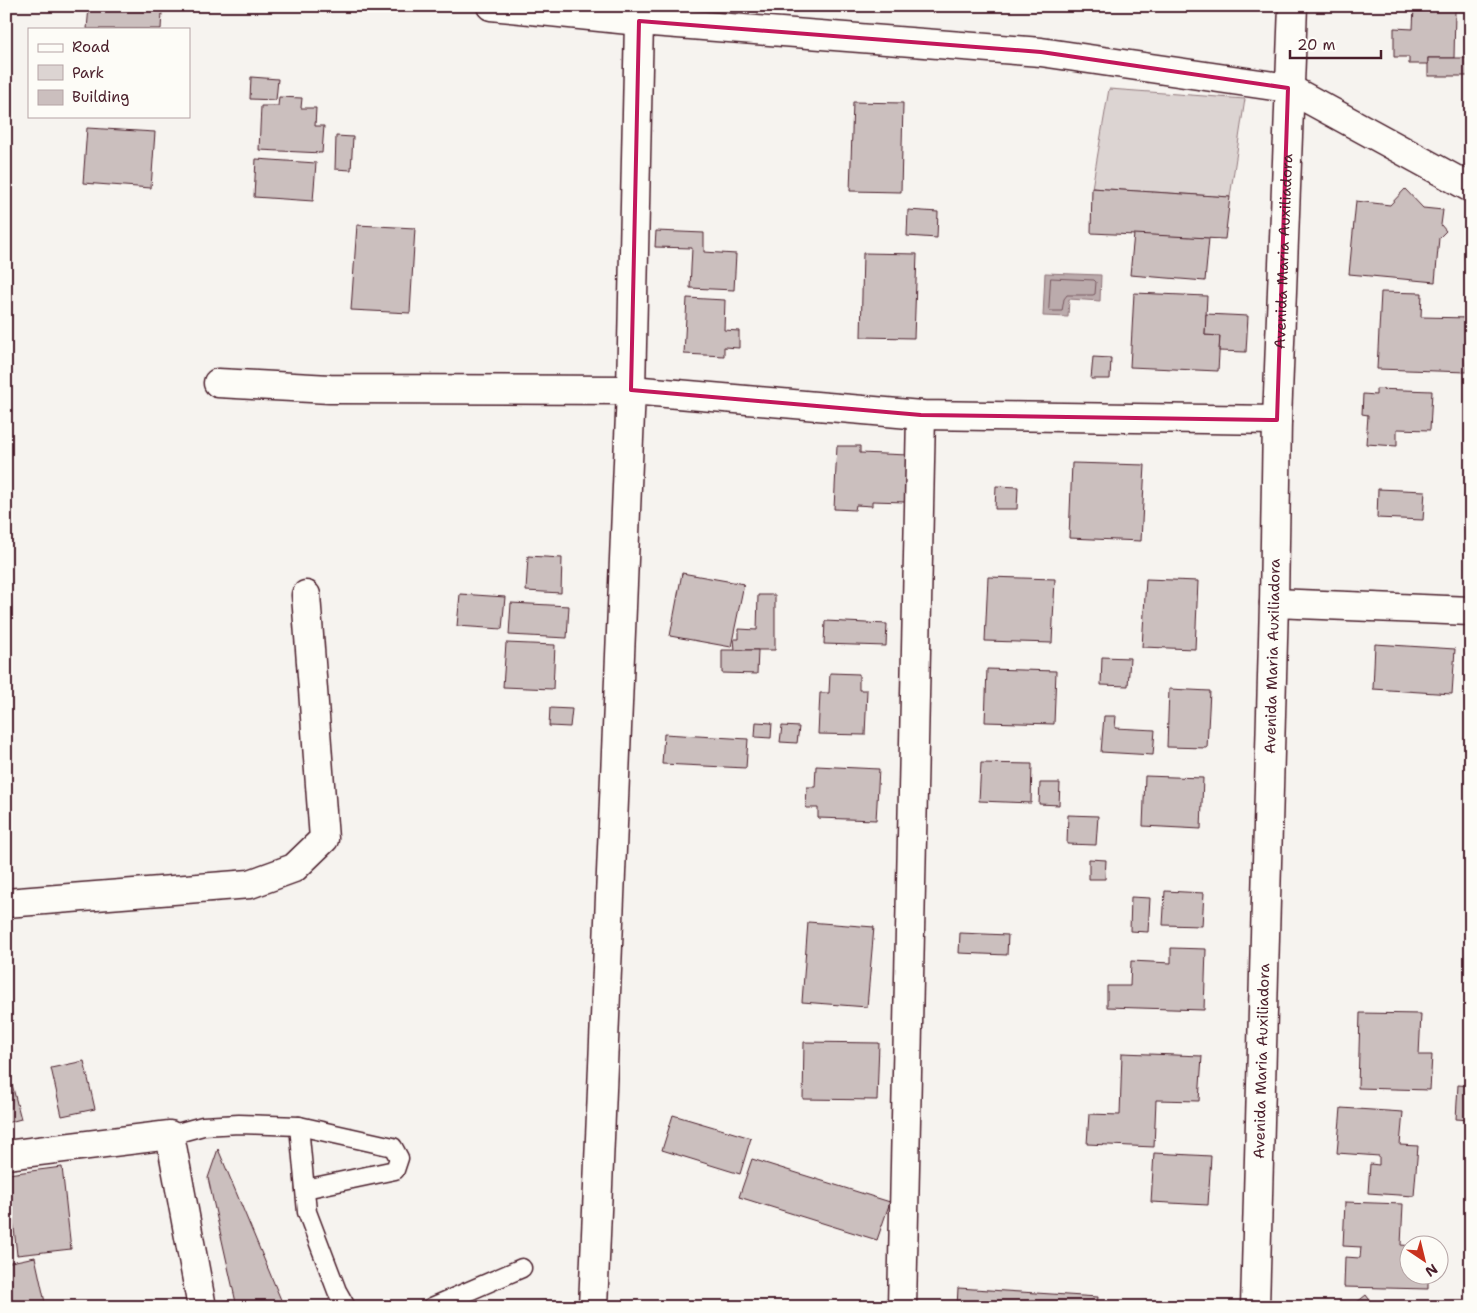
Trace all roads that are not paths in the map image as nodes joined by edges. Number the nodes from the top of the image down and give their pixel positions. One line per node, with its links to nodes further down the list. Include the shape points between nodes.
1 (491, 6): 3 (street)
2 (1293, 6): 4 (street, Avenida Maria Auxiliadora)
3 (639, 21): 4 (street, via 1041,52); 7 (street)
4 (1288, 88): 5 (street); 9 (street, Avenida Maria Auxiliadora)
5 (1471, 188)
6 (218, 383): 7 (street, via 330,389)
7 (631, 390): 8 (street); 22 (street)
8 (921, 415): 9 (street); 23 (street)
9 (1277, 420): 11 (street, Avenida Maria Auxiliadora)
10 (306, 595): 13 (street, via 324,839 294,868 250,884)
11 (1274, 603): 12 (street); 24 (street, Avenida Maria Auxiliadora)
12 (1471, 611)
13 (6, 903)
14 (299, 1126): 15 (lane, via 203,1126); 17 (lane); 17 (lane, via 393,1147 399,1158 395,1170)
15 (170, 1135): 16 (street); 19 (street)
16 (6, 1155)
17 (305, 1190): 20 (lane, via 307,1212)
18 (522, 1268): 21 (lane)
19 (202, 1307)
20 (346, 1307)
21 (432, 1307)
22 (593, 1307)
23 (902, 1307)
24 (1255, 1307)

